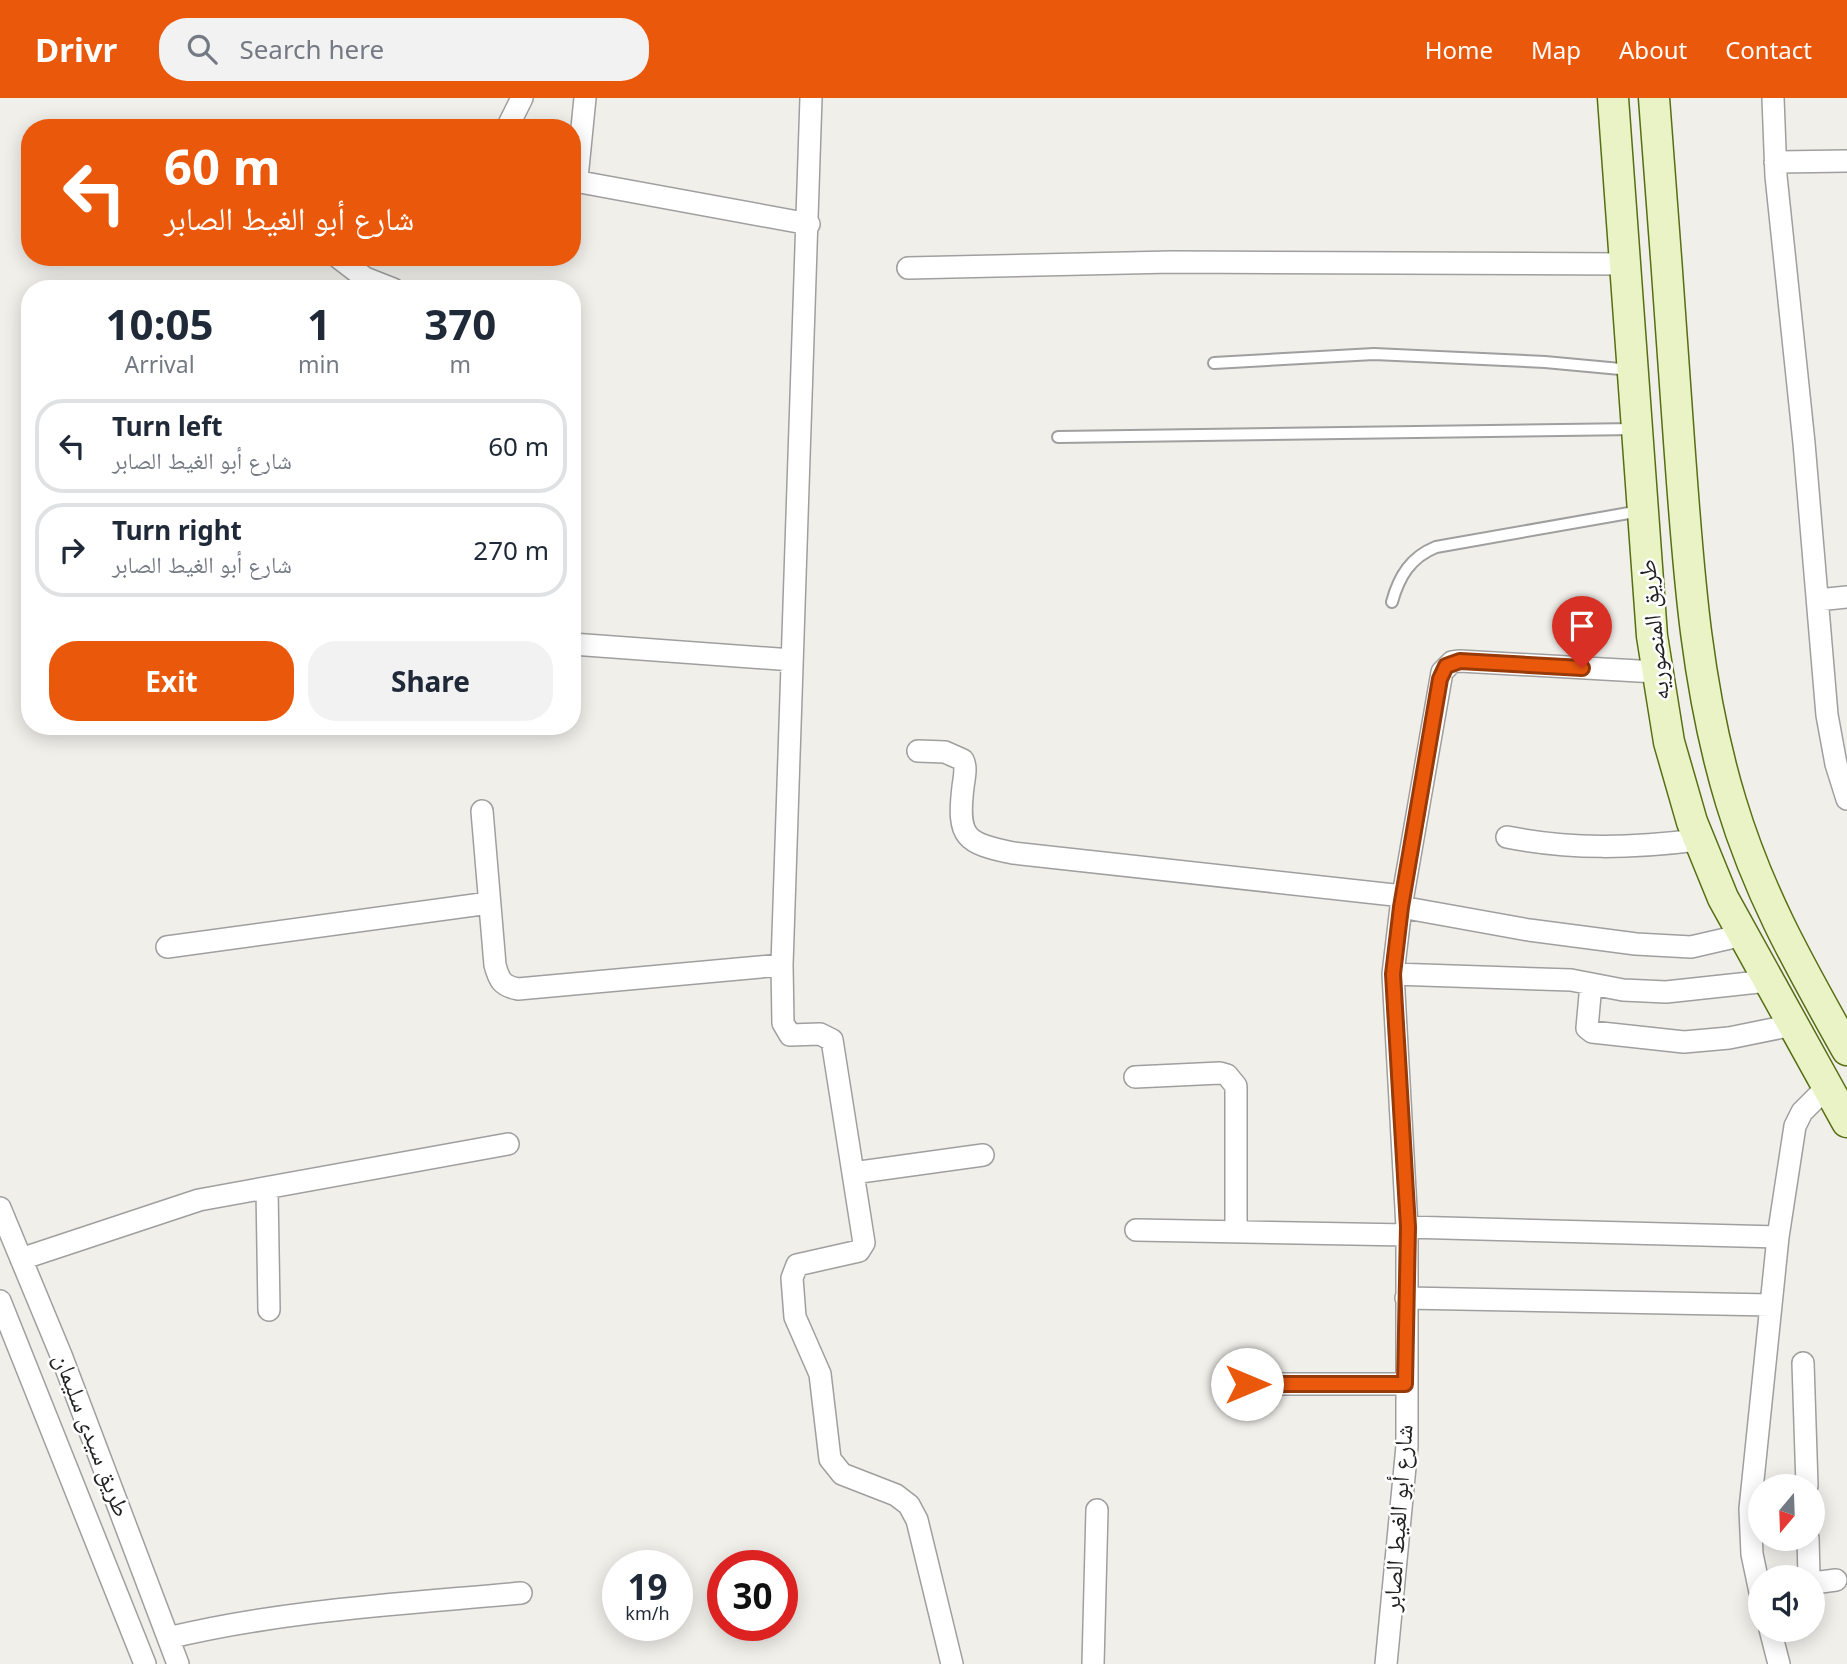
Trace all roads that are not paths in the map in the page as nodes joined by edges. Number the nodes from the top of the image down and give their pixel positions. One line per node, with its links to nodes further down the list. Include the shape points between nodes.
1 (522, 98): 7 (street)
2 (585, 98): 8 (street)
3 (811, 98): 12 (street)
4 (1613, 98): 13 (main road, طريق المنصوريه)
5 (1654, 98): 22 (main road, طريق المنصوريه)
6 (1773, 98): 10 (street)
7 (512, 119)
8 (581, 138)
9 (1847, 161): 10 (street)
10 (1775, 162): 25 (street)
11 (581, 183): 12 (street)
12 (809, 223): 28 (street)
13 (1624, 264): 15 (street, via 1171,262); 18 (main road, طريق المنصوريه)
14 (351, 266): 16 (street)
15 (908, 268)
16 (370, 280)
17 (1214, 363): 18 (lane, via 1374,354)
18 (1631, 370): 19 (main road, طريق المنصوريه)
19 (1636, 429): 20 (lane); 21 (main road, طريق المنصوريه)
20 (1058, 437)
21 (1642, 510): 23 (main road, طريق المنصوريه); 26 (lane, via 1436,547 1408,566)
22 (1689, 586): 23 (main road); 43 (main road, طريق المنصوريه, via 1706,705 1731,803 1786,943)
23 (1648, 589): 29 (main road, طريق المنصوريه)
24 (1847, 597): 25 (street)
25 (1818, 600): 31 (street, via 1828,715)
26 (1392, 602)
27 (581, 645): 28 (street)
28 (792, 660): 39 (street)
29 (1656, 672): 34 (main road, طريق المنصوريه, via 1672,756); 35 (street, شارع أبو الغيط الصابر, via 1460,661 1446,666 1440,679)
30 (918, 751): 35 (street, via 945,752 963,760 961,825 977,846)
31 (1847, 799)
32 (482, 811): 36 (street)
33 (1507, 836): 34 (street, via 1544,845 1632,848)
34 (1699, 840): 37 (main road, طريق المنصوريه)
35 (1402, 901): 37 (street, via 1530,930 1636,944 1691,947); 40 (street, شارع أبو الغيط الصابر)
36 (489, 903): 38 (street); 39 (street, via 495,965 499,981 508,987)
37 (1743, 935): 41 (main road, طريق المنصوريه)
38 (167, 947)
39 (782, 965): 51 (street, via 784,1030 797,1037 827,1036 834,1047)
40 (1393, 974): 42 (street); 55 (street, شارع أبو الغيط الصابر)
41 (1768, 981): 42 (street, via 1665,992); 44 (main road, طريق المنصوريه)
42 (1591, 984): 44 (street, via 1587,1028 1592,1032 1684,1042)
43 (1840, 1015): 45 (main road, طريق المنصوريه)
44 (1793, 1025): 47 (main road, طريق المنصوريه)
45 (1847, 1050)
46 (1135, 1077): 56 (street, via 1220,1073 1233,1079)
47 (1827, 1087): 48 (main road, طريق المنصوريه); 57 (street, via 1795,1126)
48 (1847, 1122)
49 (509, 1144): 52 (street)
50 (983, 1155): 51 (street)
51 (853, 1174): 76 (street, via 863,1248 797,1265 792,1278 795,1317 820,1374 830,1459 842,1474 896,1495 909,1505 917,1520)
52 (267, 1189): 58 (street, via 199,1200); 62 (street)
53 (0, 1208): 58 (street, طريق سيدى سليمان)
54 (1136, 1230): 56 (street)
55 (1407, 1231): 56 (street); 57 (street); 59 (street, شارع أبو الغيط الصابر)
56 (1236, 1232)
57 (1778, 1237): 61 (street)
58 (21, 1259): 72 (street, طريق سيدى سليمان)
59 (1406, 1298): 61 (street); 65 (street, شارع أبو الغيط الصابر)
60 (0, 1301): 74 (street, طريق سيدى سليمان)
61 (1771, 1305): 68 (street, via 1750,1509)
62 (269, 1310)
63 (1803, 1363): 66 (street)
64 (1247, 1384): 65 (street)
65 (1405, 1384): 78 (street, شارع أبو الغيط الصابر, via 1406,1466)
66 (1807, 1474)
67 (1097, 1510): 77 (street)
68 (1754, 1565)
69 (1836, 1580): 70 (street)
70 (1825, 1581)
71 (521, 1593): 72 (street, via 321,1612)
72 (169, 1638): 75 (street, طريق سيدى سليمان)
73 (1773, 1642): 79 (street)
74 (145, 1664)
75 (178, 1664)
76 (952, 1664)
77 (1093, 1664)
78 (1386, 1664)
79 (1779, 1664)

